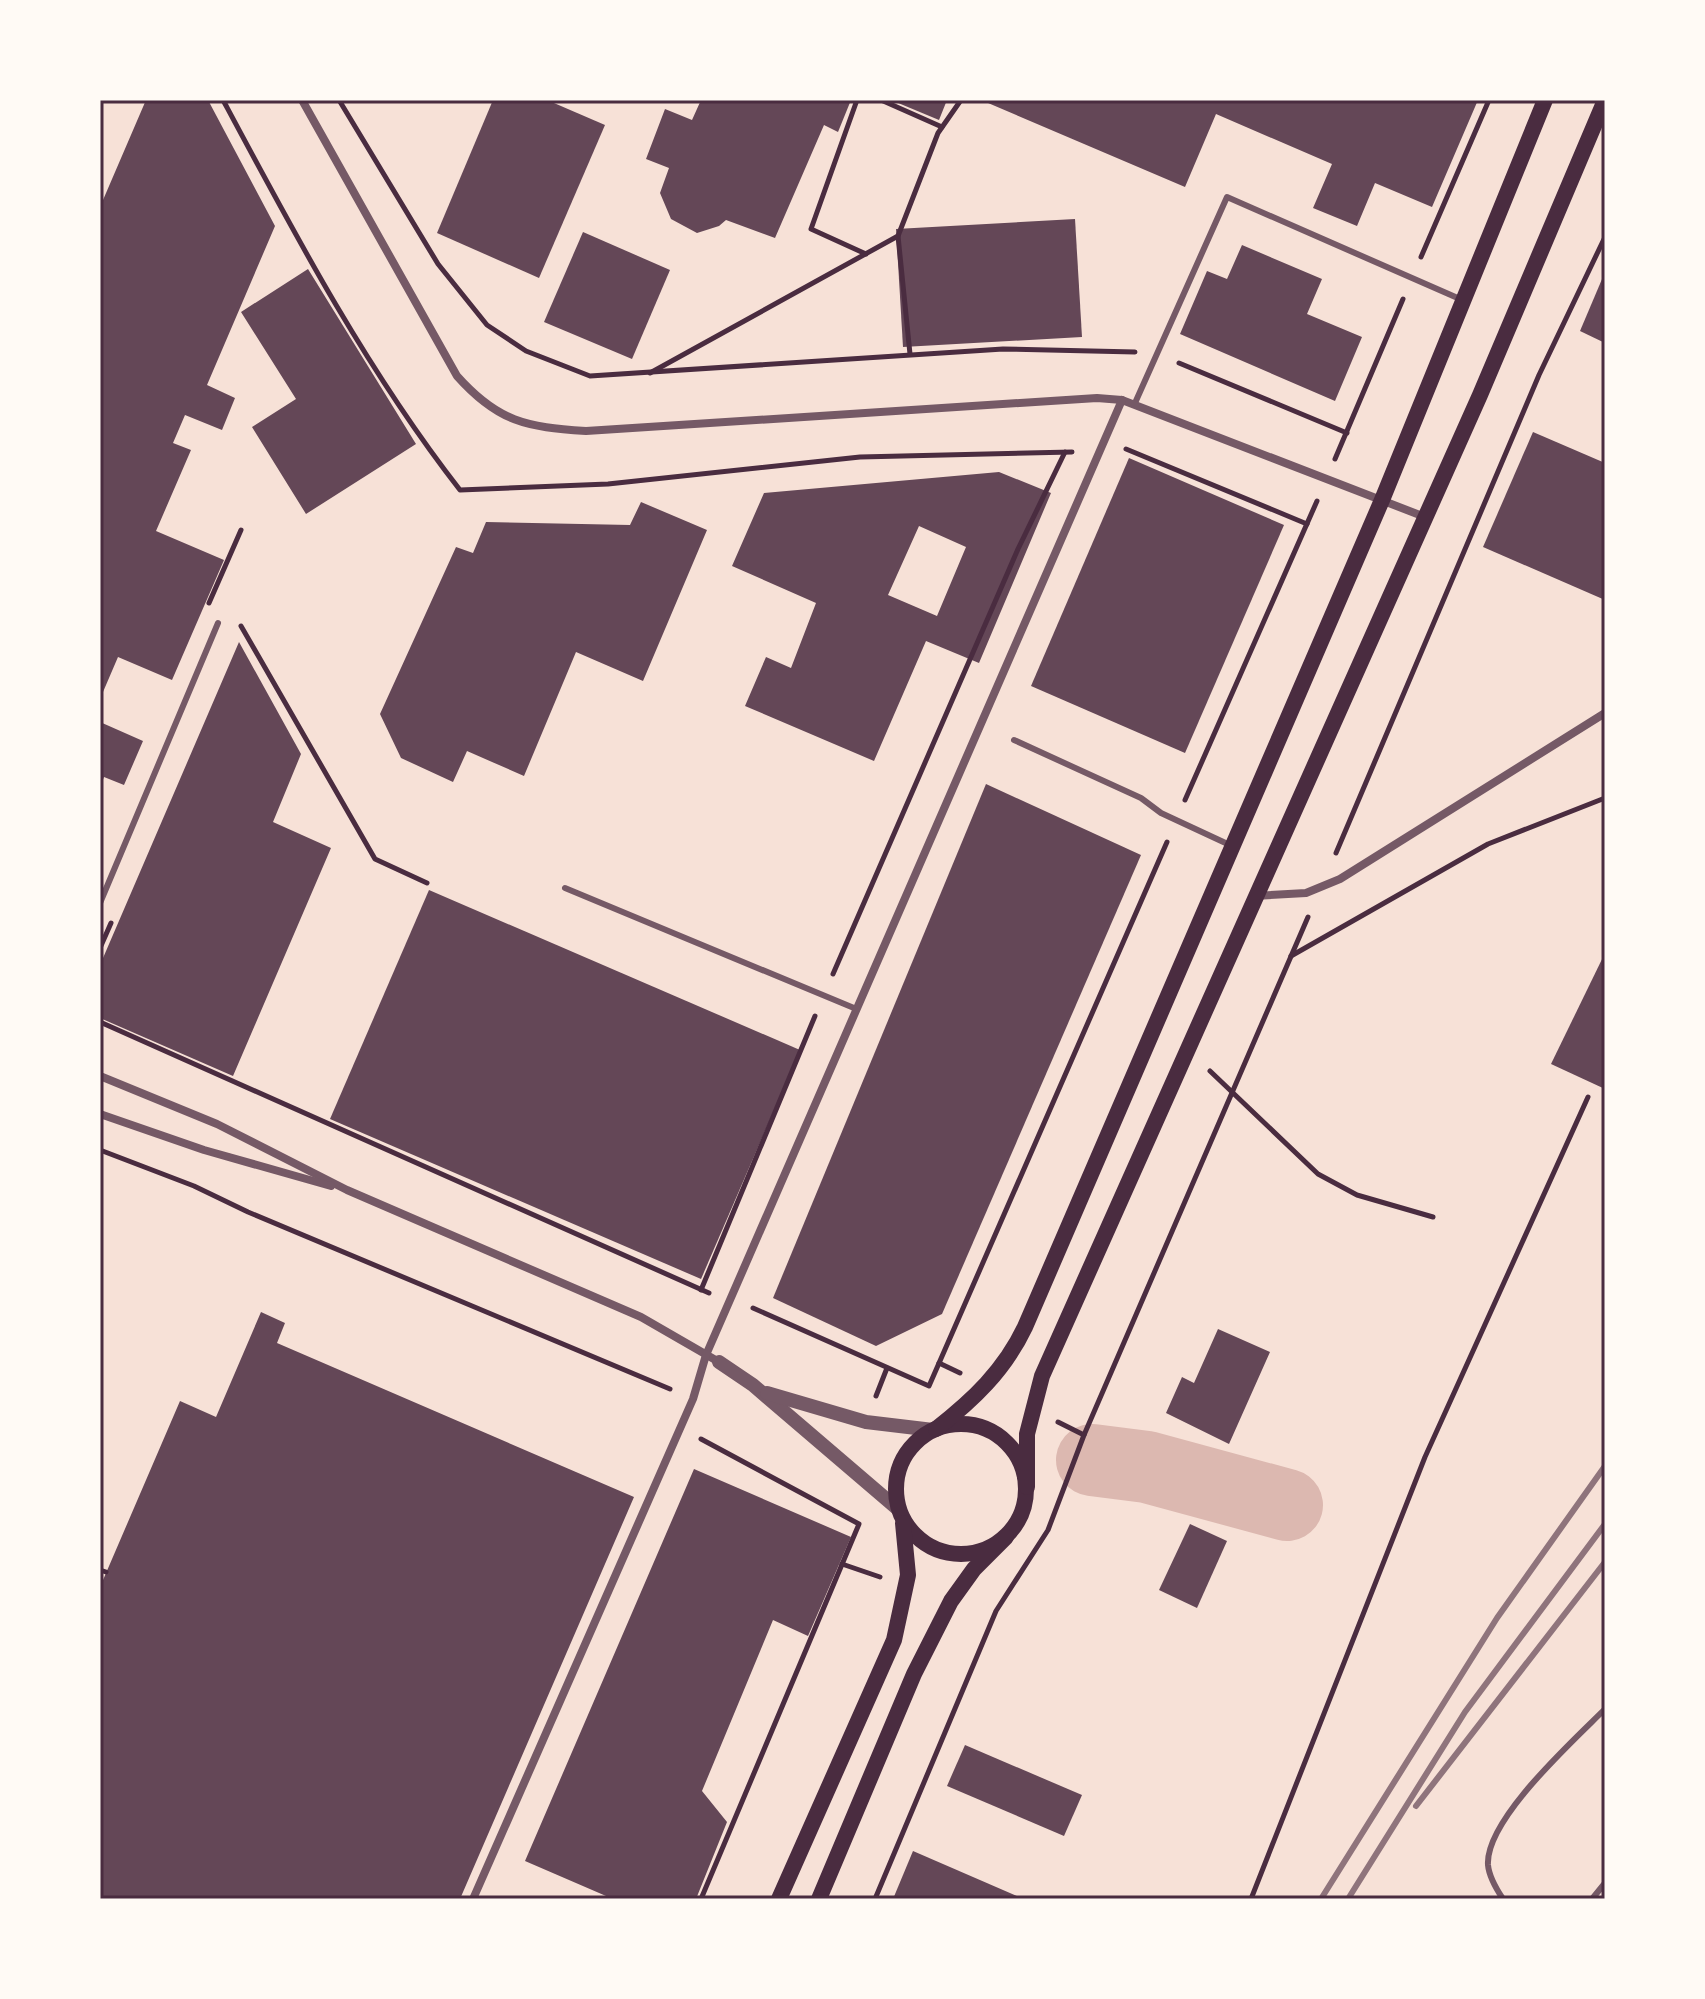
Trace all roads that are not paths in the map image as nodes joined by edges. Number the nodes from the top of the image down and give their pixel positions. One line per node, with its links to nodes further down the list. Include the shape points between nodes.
1 (302, 100): 5 (street, via 457,376 481,404 498,413 545,428 586,431)
2 (1545, 100): 4 (main road)
3 (1605, 100): 8 (main road)
4 (1463, 300): 6 (lane, via 1227,197); 7 (main road)
5 (1122, 400): 6 (street); 16 (street)
6 (1135, 403): 7 (street)
7 (1382, 500): 8 (street); 12 (main road)
8 (1425, 517): 14 (main road)
9 (218, 623): 15 (lane)
10 (1605, 713): 14 (street, via 1321,889)
11 (1014, 740): 12 (lane)
12 (1232, 846): 22 (main road, via 1016,1345 988,1385)
13 (565, 888): 16 (lane)
14 (1253, 896): 23 (main road, via 1042,1376 1027,1434)
15 (100, 903)
16 (854, 1008): 20 (street)
17 (100, 1076): 19 (street, via 241,1135)
18 (100, 1114): 19 (street)
19 (347, 1190): 20 (street, via 641,1317)
20 (712, 1358): 21 (street); 28 (street)
21 (753, 1385): 22 (street, via 866,1422); 24 (street)
22 (934, 1430): 23 (main road, via 967,1424 997,1434 1018,1457); 24 (main road, via 905,1455 896,1492)
23 (1027, 1487): 25 (main road, via 1018,1523)
24 (901, 1513): 25 (main road, via 929,1547 948,1553 989,1549); 29 (main road, via 908,1575 894,1640)
25 (1006, 1537): 30 (main road, via 951,1601 914,1674)
26 (1605, 1709): 31 (lane, via 1517,1801 1500,1828 1488,1865)
27 (1605, 1883): 32 (lane)
28 (473, 1899)
29 (779, 1899)
30 (819, 1899)
31 (1503, 1899)
32 (1592, 1899)

